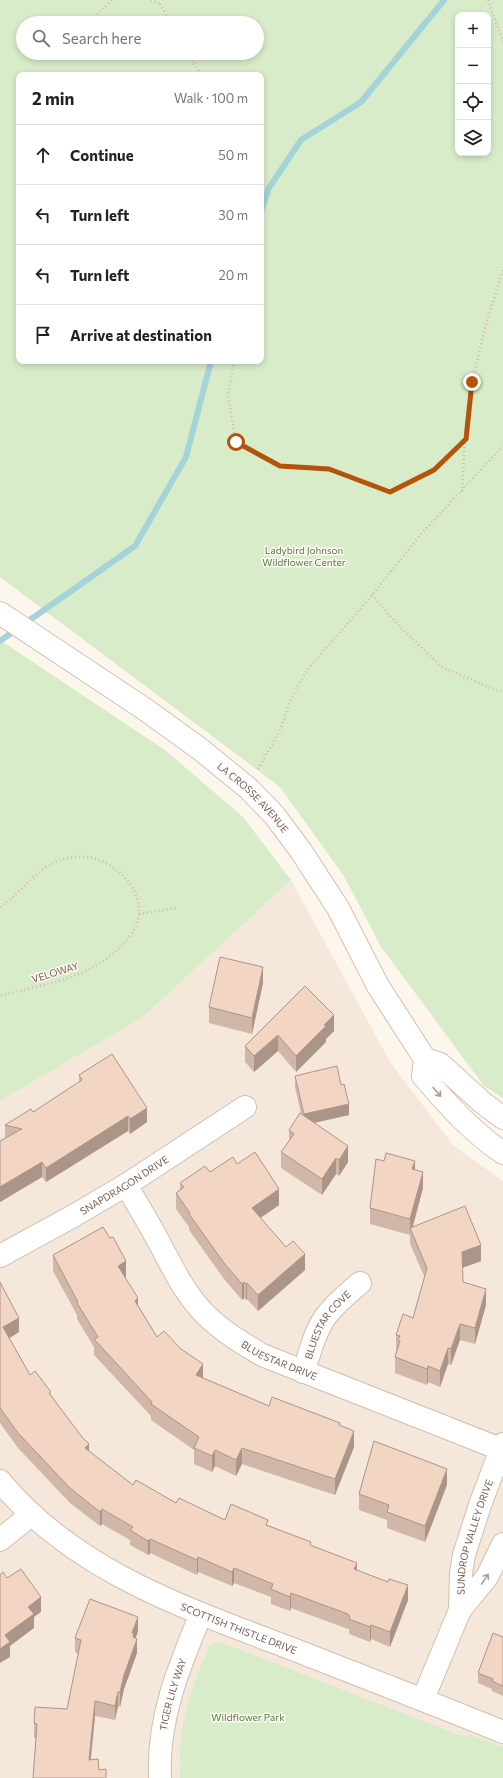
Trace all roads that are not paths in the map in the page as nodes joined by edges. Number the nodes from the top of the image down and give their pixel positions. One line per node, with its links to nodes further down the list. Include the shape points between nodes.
1 (0, 613): 2 (street, LA CROSSE AVENUE, via 200,749 245,786 275,816 338,908 378,986)
2 (425, 1059): 4 (street, via 440,1064); 5 (street, one-way to 5, via 423,1076 482,1137)
3 (245, 1107): 6 (street, SNAPDRAGON DRIVE)
4 (503, 1118)
5 (503, 1153)
6 (126, 1185): 7 (street, SNAPDRAGON DRIVE); 9 (street, BLUESTAR DRIVE, via 181,1284 203,1312 221,1329 262,1355)
7 (0, 1256)
8 (360, 1283): 9 (street, BLUESTAR COVE, via 326,1316 318,1330)
9 (303, 1372): 10 (street, BLUESTAR DRIVE)
10 (502, 1447): 15 (street, SUNDROP VALLEY DRIVE, via 464,1555)
11 (0, 1481): 12 (street, SCOTTISH THISTLE DRIVE)
12 (31, 1514): 13 (street); 16 (street, SCOTTISH THISTLE DRIVE, via 94,1562 142,1589)
13 (0, 1540)
14 (503, 1544): 15 (street, SUNDROP VALLEY DRIVE, one-way to 14, via 487,1577)
15 (460, 1610): 17 (street, SUNDROP VALLEY DRIVE)
16 (201, 1614): 17 (street, SCOTTISH THISTLE DRIVE); 19 (street, TIGER LILY WAY, via 170,1693 162,1728)
17 (423, 1700): 18 (street, SCOTTISH THISTLE DRIVE)
18 (503, 1732)
19 (160, 1778)

